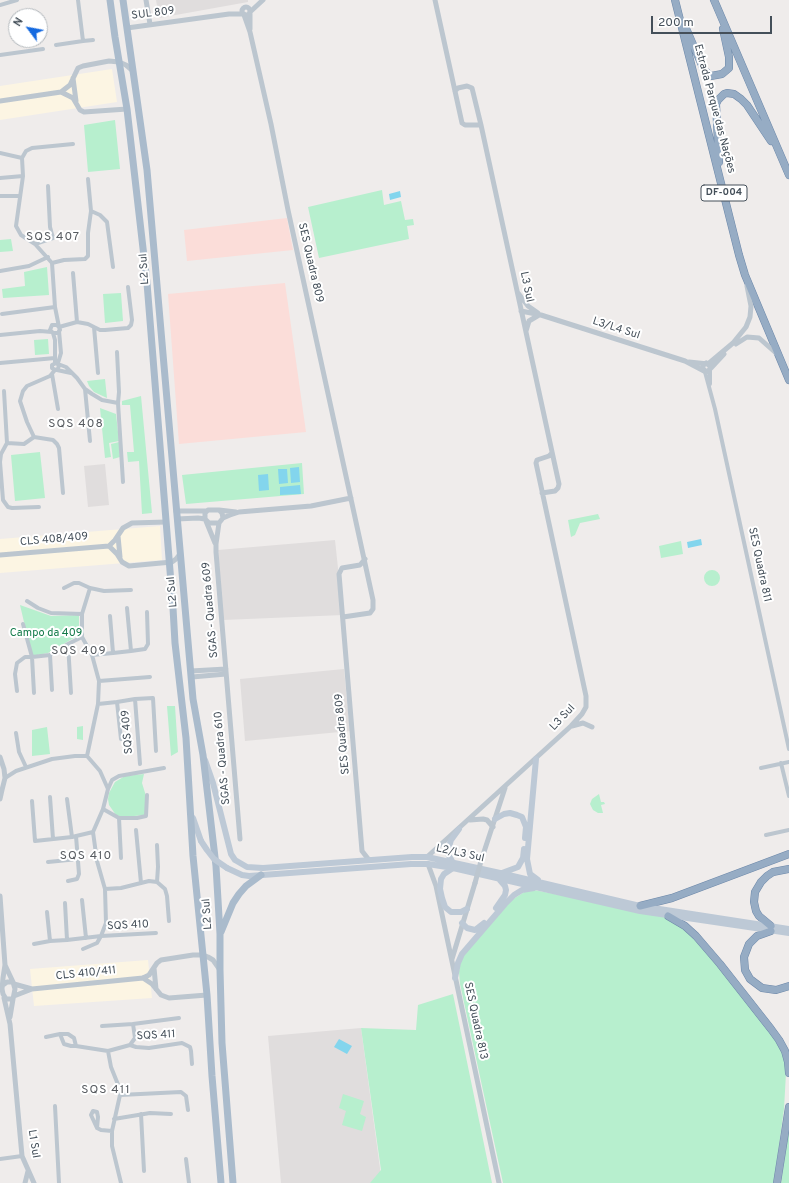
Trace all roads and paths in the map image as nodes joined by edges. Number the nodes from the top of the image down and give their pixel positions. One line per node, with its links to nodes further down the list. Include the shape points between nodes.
1 (17, 0): 6 (street)
2 (78, 0): 20 (street)
3 (146, 0): 15 (street)
4 (435, 0): 27 (street)
5 (714, 0): 13 (highway)
6 (6, 1): 11 (street)
7 (111, 1): 24 (main road, L2 Sul)
8 (122, 1): 17 (main road, L2 Sul)
9 (259, 1): 12 (street, SUL 809)
10 (675, 1): 13 (highway, via 704,70 711,76 725,73 730,64); 41 (highway, Estrada Parque das Nações / DF-004)
11 (0, 2)
12 (246, 12): 14 (street, SUL 809); 16 (street, SES Quadra 809); 18 (street, SES Quadra 809)
13 (719, 12): 39 (highway)
14 (229, 14): 15 (street, SUL 809); 16 (street, via 240,18)
15 (150, 24): 17 (street, SUL 809)
16 (248, 25): 18 (street, SES Quadra 809)
17 (127, 28): 25 (main road, L2 Sul)
18 (250, 32): 105 (street, SES Quadra 809)
19 (93, 40): 20 (street)
20 (83, 41): 21 (street)
21 (56, 45)
22 (44, 49): 23 (street)
23 (0, 55)
24 (119, 62): 25 (street); 26 (street, via 109,61 80,67); 31 (main road, L2 Sul)
25 (134, 72): 34 (main road, L2 Sul)
26 (73, 78): 28 (street, via 68,88); 30 (street)
27 (456, 88): 32 (street, L3 Sul, via 472,88); 32 (street, via 462,123)
28 (61, 92): 29 (street); 30 (street)
29 (0, 101)
30 (76, 101): 31 (street, via 80,110 84,112)
31 (127, 109): 33 (main road, L2 Sul)
32 (479, 123): 60 (street, L3 Sul)
33 (130, 136): 34 (main road, via 134,140); 38 (main road, L2 Sul)
34 (142, 136): 36 (main road, L2 Sul)
35 (73, 144): 40 (street, via 32,148 26,151)
36 (144, 149): 38 (main road, via 136,147); 57 (main road, L2 Sul)
37 (0, 153): 40 (street)
38 (132, 153): 58 (main road, L2 Sul)
39 (779, 153): 41 (highway, via 747,105 734,94 724,94 718,100 716,110); 42 (highway)
40 (22, 158): 43 (street)
41 (719, 174): 56 (highway, Estrada Parque das Nações / DF-004)
42 (789, 175)
43 (23, 176): 44 (street); 48 (street)
44 (0, 178)
45 (88, 179): 49 (street)
46 (48, 186): 50 (street, via 53,238)
47 (0, 196): 48 (street)
48 (19, 196): 50 (street, via 17,229 21,235)
49 (91, 211): 52 (street, via 87,257); 53 (street, via 108,222)
50 (35, 244): 51 (street)
51 (48, 257): 52 (street); 54 (street, via 29,266)
52 (52, 264): 63 (street)
53 (113, 267)
54 (0, 271)
55 (73, 273): 67 (street)
56 (745, 275): 77 (highway, Estrada Parque das Nações / DF-004); 81 (street, via 751,306 750,317 733,343)
57 (157, 281): 58 (main road, via 152,285); 61 (main road, L2 Sul)
58 (146, 283): 62 (main road, L2 Sul)
59 (128, 287): 69 (street, via 132,320 130,327 105,330)
60 (517, 292): 64 (street, L3 Sul); 66 (street, via 528,306)
61 (158, 293): 62 (main road, via 152,292); 86 (main road, L2 Sul)
62 (148, 295): 87 (main road, L2 Sul)
63 (55, 308): 65 (street); 68 (street); 70 (street)
64 (520, 308): 66 (street, L3/L4 Sul); 72 (street, L3 Sul)
65 (2, 314)
66 (540, 314): 72 (street, via 529,321); 81 (street, L3/L4 Sul)
67 (77, 322): 69 (street); 70 (street)
68 (52, 326): 70 (street, via 57,325); 71 (street); 73 (street, via 50,330)
69 (94, 326): 84 (street)
70 (59, 329): 73 (street, via 57,333); 75 (street)
71 (40, 331): 73 (street); 74 (street)
72 (526, 332): 97 (street, L3 Sul)
73 (53, 333): 75 (street)
74 (0, 335)
75 (58, 347): 78 (street); 80 (street, via 60,356)
76 (117, 352): 92 (street)
77 (777, 354): 81 (street, via 759,338 747,337); 85 (highway, Estrada Parque das Nações / DF-004)
78 (55, 358): 79 (street); 80 (street)
79 (0, 363)
80 (57, 363): 82 (street, via 59,368); 83 (street)
81 (708, 368): 159 (street, SES Quadra 811)
82 (54, 371): 83 (street); 93 (street); 94 (street, via 27,386 21,396 21,407)
83 (71, 373): 88 (street)
84 (98, 373)
85 (789, 380)
86 (167, 387): 87 (main road, via 161,390); 90 (main road, L2 Sul)
87 (156, 388): 91 (main road, L2 Sul)
88 (84, 389): 92 (street, via 102,400); 95 (street)
89 (4, 391): 96 (street)
90 (168, 399): 91 (main road, via 161,397); 99 (main road, L2 Sul)
91 (156, 402): 98 (main road, L2 Sul)
92 (118, 403): 100 (street)
93 (58, 409)
94 (34, 437): 96 (street, via 24,444); 103 (street, via 53,440 57,444)
95 (90, 441)
96 (7, 443): 106 (street, via 0,462 3,500 12,508)
97 (551, 455): 104 (street, L3 Sul, via 536,462); 104 (street, L3 Sul, via 559,484 555,490)
98 (161, 472): 99 (main road, via 168,476); 102 (main road, L2 Sul)
99 (174, 474): 101 (main road, L2 Sul)
100 (123, 482)
101 (175, 485): 102 (main road, via 168,484); 110 (main road, L2 Sul)
102 (163, 488): 113 (main road, L2 Sul)
103 (63, 493)
104 (542, 493): 155 (street, L3 Sul, via 586,696 586,707)
105 (351, 498): 109 (street, via 311,506); 121 (street, SES Quadra 809)
106 (39, 507)
107 (219, 510): 108 (street); 109 (street); 111 (street)
108 (206, 511): 110 (street); 112 (street)
109 (239, 512): 111 (street)
110 (177, 515): 112 (street); 118 (main road, L2 Sul)
111 (223, 518): 114 (street)
112 (206, 520): 114 (street, via 212,524); 116 (street, SGAS - Quadra 609)
113 (166, 522): 115 (street, via 132,523 123,528); 122 (main road, L2 Sul)
114 (219, 523): 116 (street, SGAS - Quadra 609)
115 (118, 536): 117 (street); 120 (street)
116 (216, 544): 144 (street, SGAS - Quadra 609)
117 (109, 546): 119 (street, CLS 408/409); 120 (street)
118 (180, 554): 122 (street); 131 (main road, L2 Sul)
119 (0, 555)
120 (120, 558): 122 (street, via 129,566)
121 (365, 559): 123 (street); 124 (street, SES Quadra 809)
122 (170, 562): 130 (main road, L2 Sul)
123 (360, 565): 124 (street); 135 (street, SES Quadra 809, via 342,568 339,571)
124 (367, 570): 135 (street, SES Quadra 809, via 373,610 367,614)
125 (64, 588): 126 (street, via 79,583)
126 (90, 588): 127 (street, via 104,591); 133 (street)
127 (131, 590)
128 (27, 602): 133 (street, via 51,613)
129 (127, 608): 139 (street)
130 (174, 608): 131 (main road); 183 (main road, L2 Sul)
131 (185, 608): 145 (main road, L2 Sul)
132 (147, 612): 139 (street, via 148,644 145,649)
133 (82, 614): 137 (street)
134 (110, 616): 140 (street)
135 (343, 617): 198 (street, SES Quadra 809)
136 (23, 624): 143 (street)
137 (82, 637): 138 (street); 142 (street)
138 (68, 644): 141 (street); 151 (street)
139 (131, 651): 140 (street)
140 (113, 653): 142 (street)
141 (50, 655): 143 (street); 148 (street)
142 (92, 655): 147 (street)
143 (32, 657): 149 (street, via 25,657 17,663); 150 (street)
144 (226, 672): 145 (street); 196 (street, SGAS - Quadra 610)
145 (191, 674): 161 (main road, L2 Sul)
146 (150, 677): 147 (street)
147 (100, 681): 154 (street)
148 (52, 690)
149 (16, 691)
150 (34, 693)
151 (71, 693)
152 (135, 699): 153 (street, SQS 409); 160 (street, SQS 409, via 153,698); 167 (street, SQS 409)
153 (117, 702): 154 (street, SQS 409); 158 (street, SQS 409)
154 (98, 704): 162 (street)
155 (571, 726): 156 (street, via 583,723); 164 (street, L3 Sul)
156 (592, 727)
157 (16, 733): 168 (street, via 19,752)
158 (121, 739)
159 (789, 749)
160 (156, 752)
161 (203, 755): 203 (main road, L2/L3 Sul, via 213,783 231,854 235,860 254,868); 228 (main road, L2 Sul, via 215,851)
162 (87, 756): 168 (street, via 52,759); 175 (street, via 100,771)
163 (0, 757): 171 (street)
164 (536, 759): 174 (street, L3 Sul); 213 (main road, via 527,859 530,874)
165 (789, 762): 166 (street)
166 (781, 763): 170 (street); 178 (street)
167 (140, 764)
168 (26, 767): 172 (street)
169 (164, 768): 175 (street, via 119,776 112,780)
170 (761, 768)
171 (4, 769): 172 (street); 173 (street)
172 (16, 771): 173 (street)
173 (5, 778): 176 (street)
174 (505, 787): 186 (street); 187 (street, L3 Sul)
175 (108, 790): 184 (street)
176 (1, 791): 180 (street)
177 (147, 795): 185 (street, via 146,816)
178 (789, 796)
179 (50, 797): 195 (street)
180 (0, 799)
181 (67, 799): 194 (street)
182 (32, 801): 195 (street, via 35,841)
183 (190, 803): 208 (main road, L2/L3 Sul, bridge, via 201,841 214,859 242,875); 235 (main road, L2 Sul)
184 (103, 809): 185 (street); 192 (street)
185 (118, 818): 200 (street)
186 (495, 819): 188 (street); 209 (main road, via 510,813 522,817 526,827 521,863)
187 (468, 821): 188 (street, via 483,819); 189 (street, L3 Sul)
188 (493, 827): 219 (street, bridge)
189 (459, 829): 204 (street, L3 Sul); 206 (main road, via 448,850)
190 (136, 830): 211 (street)
191 (789, 830): 193 (street)
192 (93, 832): 194 (street); 214 (street, SQS 410)
193 (766, 834)
194 (74, 836): 195 (street); 201 (street)
195 (53, 839)
196 (240, 839)
197 (157, 845): 212 (street)
198 (362, 851): 202 (street); 203 (street)
199 (789, 854): 218 (highway, via 672,898)
200 (120, 858)
201 (78, 859): 205 (street); 210 (street, via 78,877)
202 (369, 860): 203 (main road, L2/L3 Sul); 204 (main road, L2/L3 Sul)
203 (357, 861)
204 (428, 861): 206 (main road, L2/L3 Sul); 208 (main road, L2/L3 Sul); 236 (street, SES Quadra 813, via 436,886)
205 (48, 862)
206 (453, 866): 209 (main road, L2/L3 Sul); 219 (main road, via 441,879 442,898 445,907 451,912)
207 (789, 870): 224 (highway, via 781,870 767,876 755,892 756,911)
208 (261, 875): 228 (main road, via 238,894)
209 (500, 876): 213 (main road, L2/L3 Sul); 223 (main road, via 506,890 493,912 475,930 467,928)
210 (68, 881)
211 (142, 882): 212 (street); 214 (street, via 130,887)
212 (157, 882): 222 (street, via 165,889)
213 (543, 886): 218 (main road, L2/L3 Sul); 221 (main road, L2/L3 Sul); 242 (main road, via 522,890 505,904 462,954)
214 (105, 890): 229 (street, SQS 410, via 106,923)
215 (0, 896): 237 (street)
216 (82, 900): 230 (street)
217 (65, 904): 231 (street)
218 (640, 906): 224 (main road, L2/L3 Sul)
219 (467, 909): 223 (street)
220 (47, 912): 232 (street)
221 (668, 916): 224 (main road, L2/L3 Sul); 266 (highway, via 696,936 771,1028 785,1051)
222 (169, 921)
223 (462, 923): 236 (street)
224 (771, 928): 225 (main road, L2/L3 Sul); 227 (main road, L2/L3 Sul); 245 (highway, via 749,944 744,957 745,970 750,979 762,988 776,990)
225 (789, 929)
226 (156, 933): 229 (street, SQS 410)
227 (789, 933)
228 (220, 934): 239 (main road, L2 Sul)
229 (101, 936): 230 (street, SQS 410); 234 (street, SQS 410, via 97,943)
230 (86, 938): 231 (street, SQS 410)
231 (67, 940): 232 (street, SQS 410)
232 (50, 941): 233 (street, SQS 410)
233 (34, 944)
234 (83, 949)
235 (203, 955): 238 (street, via 162,960); 239 (street, via 211,959); 248 (main road, L2 Sul)
236 (451, 960): 242 (street, SES Quadra 813)
237 (5, 964): 240 (street); 243 (street)
238 (154, 967): 241 (street); 247 (street)
239 (220, 970): 256 (main road, L2 Sul)
240 (3, 978): 244 (street); 251 (street, via 0,982 0,992)
241 (143, 978): 246 (street, CLS 410/411); 247 (street)
242 (455, 978): 288 (street, SES Quadra 813)
243 (14, 983): 244 (street, via 8,982); 246 (street, CLS 410/411); 249 (street, L1 Sul)
244 (3, 985): 250 (street, L1 Sul)
245 (789, 986)
246 (32, 989): 249 (street, CLS 410/411)
247 (156, 989): 248 (street, via 169,998)
248 (207, 995): 257 (main road, L2 Sul)
249 (14, 997): 250 (street, via 8,1000); 253 (street, L1 Sul, via 10,1010)
250 (4, 998): 251 (street, L1 Sul)
251 (8, 1014): 253 (street, L1 Sul)
252 (179, 1018): 254 (street, SQS 411)
253 (10, 1024): 276 (street, L1 Sul)
254 (133, 1024): 255 (street, SQS 411); 262 (street, SQS 411, via 135,1038)
255 (102, 1026)
256 (221, 1027): 257 (main road, via 214,1031); 261 (main road, L2 Sul)
257 (209, 1028): 260 (main road, L2 Sul)
258 (60, 1034): 259 (street); 263 (street, SQS 411, via 64,1044); 263 (street, via 71,1035)
259 (46, 1037)
260 (210, 1041): 261 (main road, via 216,1038); 286 (main road, L2 Sul)
261 (222, 1043): 287 (main road, L2 Sul)
262 (130, 1045): 264 (street, SQS 411); 265 (street, SQS 411, via 139,1048 186,1044 190,1047)
263 (76, 1046): 264 (street, SQS 411)
264 (108, 1051): 267 (street)
265 (192, 1064)
266 (789, 1073)
267 (120, 1095): 270 (street, via 181,1092 186,1096); 273 (street)
268 (55, 1106): 283 (street)
269 (789, 1107): 289 (highway)
270 (188, 1110)
271 (141, 1114): 272 (street); 273 (street); 280 (street)
272 (171, 1114)
273 (114, 1119): 275 (street)
274 (97, 1128): 275 (street)
275 (112, 1131): 284 (street, via 112,1146)
276 (22, 1156): 277 (street); 279 (street, L1 Sul)
277 (0, 1159)
278 (186, 1159): 285 (street)
279 (28, 1171): 281 (street, L1 Sul); 282 (street, L1 Sul)
280 (144, 1171)
281 (25, 1183)
282 (34, 1183)
283 (59, 1183)
284 (121, 1183)
285 (189, 1183)
286 (222, 1183)
287 (233, 1183)
288 (499, 1183)
289 (777, 1183)

